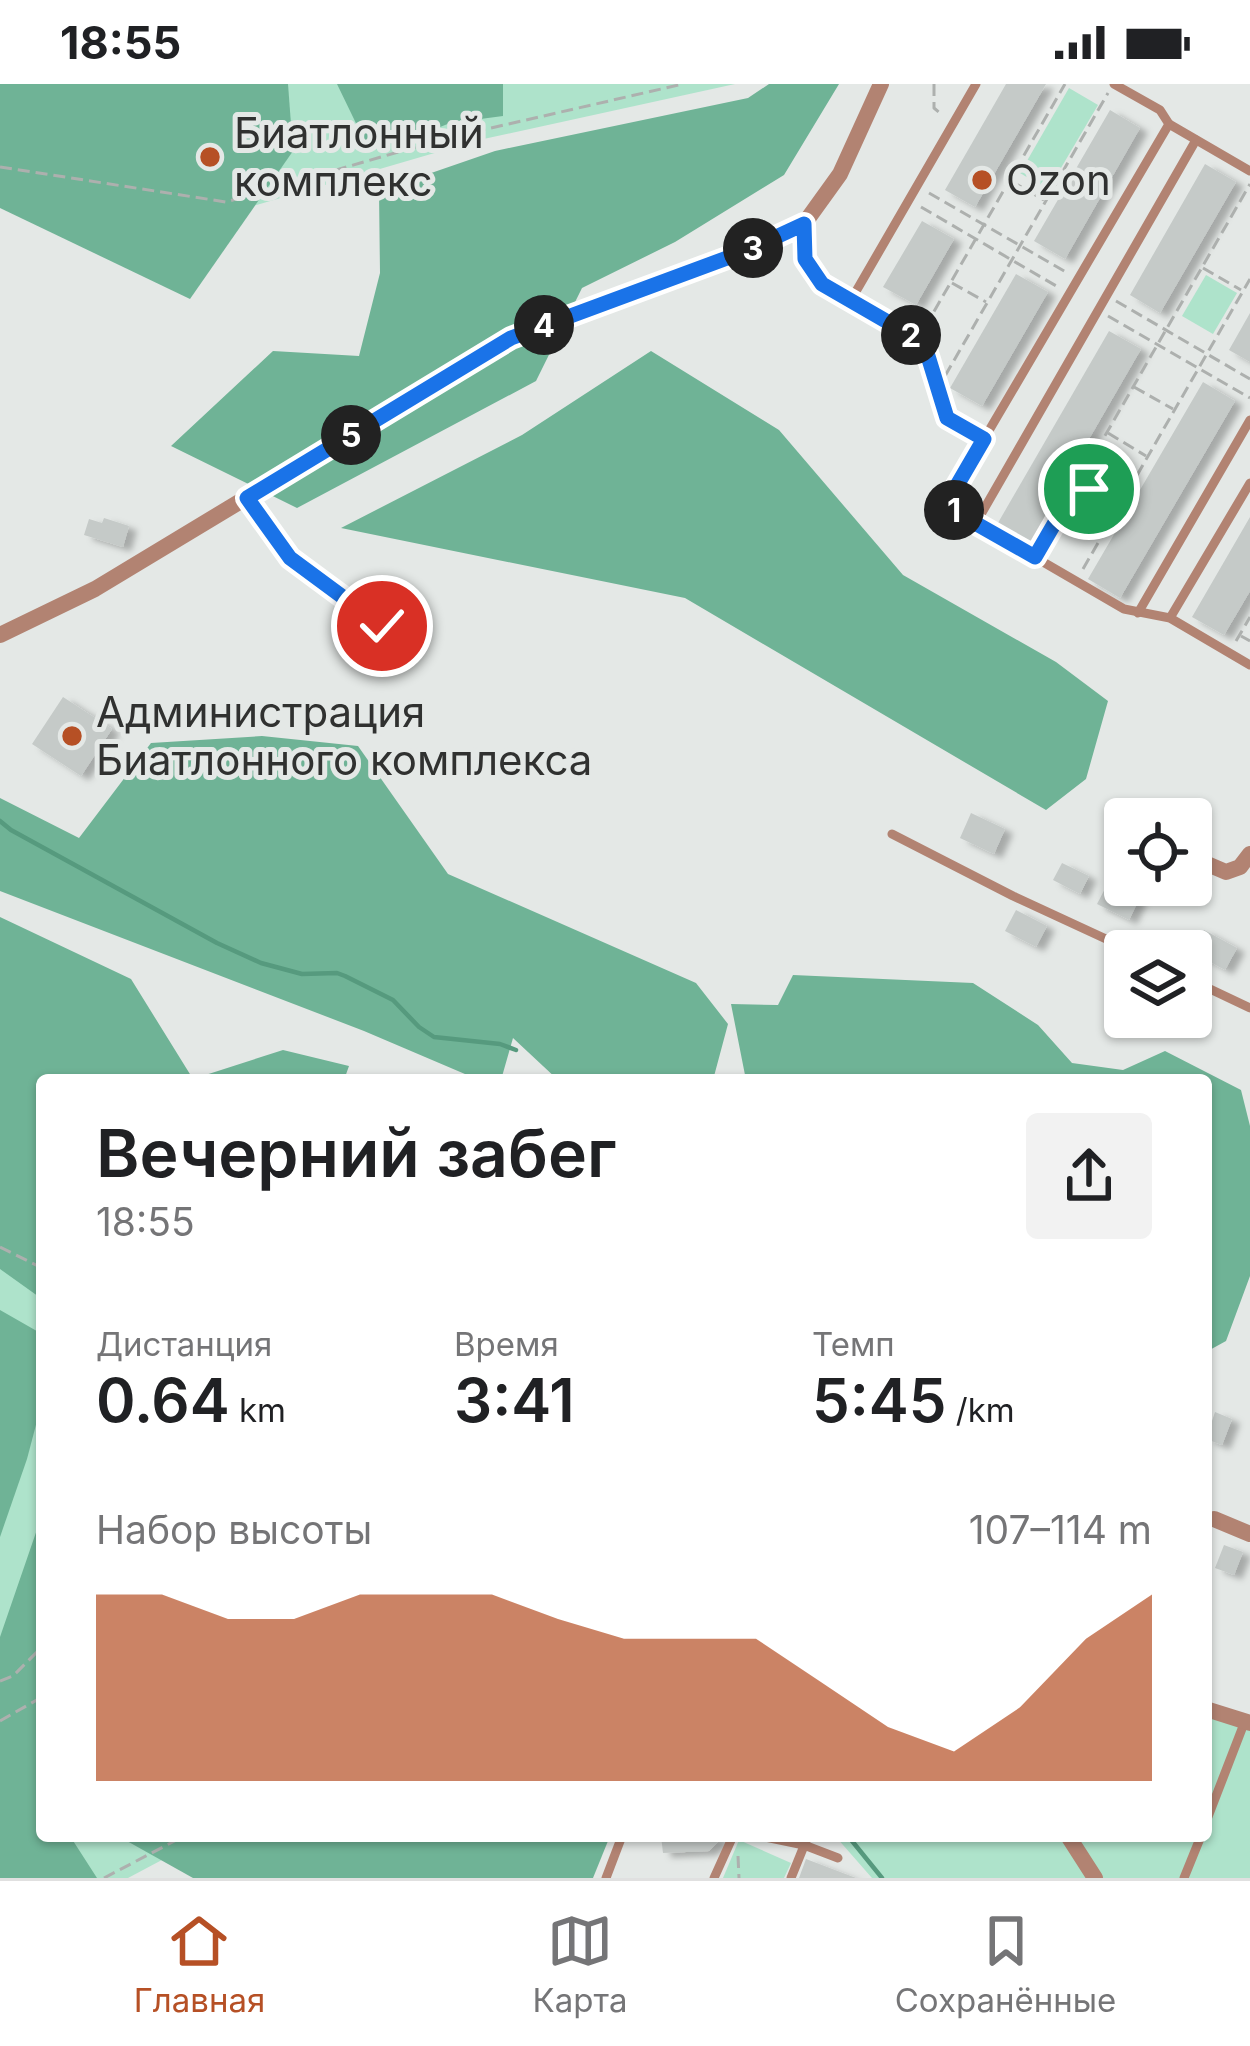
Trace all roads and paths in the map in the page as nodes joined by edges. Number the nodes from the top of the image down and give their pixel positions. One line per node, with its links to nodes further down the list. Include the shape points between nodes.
1 (683, 84): 10 (path, via 443,139 226,202)
2 (880, 84): 15 (street, via 840,174)
3 (934, 84): 7 (path, via 934,110)
4 (976, 84): 7 (lane)
5 (1066, 84): 12 (path)
6 (1113, 84): 8 (lane, via 1160,110); 14 (path)
7 (954, 122): 20 (lane)
8 (1168, 124): 9 (lane); 28 (lane)
9 (1196, 140): 11 (lane); 37 (lane)
10 (0, 167)
11 (1250, 171)
12 (1010, 181): 14 (path); 18 (path)
13 (1250, 184): 16 (path)
14 (1046, 201): 21 (path)
15 (804, 224): 20 (lane, via 805,259 822,284); 33 (street, via 511,338)
16 (1202, 268): 19 (path); 23 (path)
17 (1250, 279): 19 (path)
18 (951, 282): 21 (path); 22 (path)
19 (1243, 291): 25 (path)
20 (851, 300): 22 (lane)
21 (987, 303): 24 (path)
22 (918, 339): 24 (lane)
23 (1133, 386): 25 (path); 27 (path)
24 (938, 388): 28 (lane, via 947,418)
25 (1174, 410): 29 (path)
26 (1250, 420): 40 (lane)
27 (1107, 433): 29 (path); 30 (path)
28 (984, 439): 37 (lane, via 945,506)
29 (1148, 457): 34 (path)
30 (1082, 476): 32 (path); 38 (path)
31 (1250, 483): 42 (lane)
32 (1100, 489): 34 (path); 35 (path, via 1081,495); 35 (path, via 1105,509)
33 (247, 498): 43 (lane, via 290,558); 44 (street)
34 (1122, 500): 39 (path)
35 (1085, 513): 36 (path)
36 (1080, 520)
37 (976, 523): 38 (lane)
38 (1035, 557): 39 (lane)
39 (1076, 581): 40 (lane)
40 (1138, 613): 42 (lane)
41 (1250, 617): 45 (path)
42 (1170, 619): 47 (lane)
43 (382, 626)
44 (0, 635)
45 (1240, 635): 46 (path); 47 (path)
46 (1250, 641)
47 (1229, 653): 48 (lane)
48 (1250, 665)
49 (892, 834): 52 (lane)
50 (1250, 854): 51 (street, via 1226,872)
51 (1212, 866)
52 (1104, 938)
53 (1212, 990): 54 (lane)
54 (1250, 1008)
55 (0, 1247): 56 (path)
56 (36, 1265)
57 (1214, 1519): 58 (street)
58 (1250, 1534)
59 (36, 1653): 60 (path)
60 (0, 1681)
61 (36, 1700): 63 (path)
62 (1212, 1711): 64 (street)
63 (0, 1721)
64 (1248, 1722): 65 (lane)
65 (1212, 1808)
66 (173, 1842): 75 (path)
67 (620, 1842): 76 (lane)
68 (730, 1842): 77 (lane)
69 (805, 1842): 79 (lane)
70 (810, 1842): 74 (lane)
71 (1072, 1842): 80 (street)
72 (1199, 1842): 81 (lane)
73 (735, 1849): 78 (path)
74 (838, 1858)
75 (104, 1878)
76 (606, 1878)
77 (714, 1878)
78 (739, 1878)
79 (791, 1878)
80 (1095, 1878)
81 (1184, 1878)

